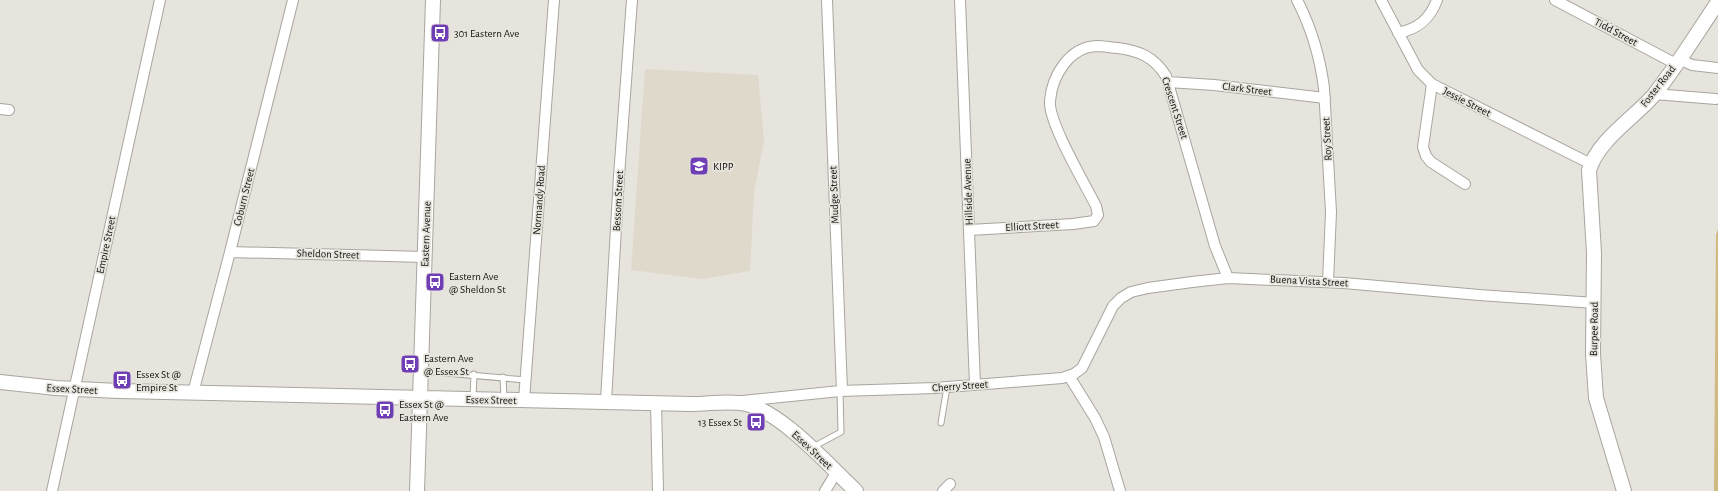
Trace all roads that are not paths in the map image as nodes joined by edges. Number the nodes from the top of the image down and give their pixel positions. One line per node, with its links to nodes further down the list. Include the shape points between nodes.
1 (160, 0): 38 (street, Empire Street)
2 (293, 0): 25 (street, Coburn Street)
3 (433, 0): 26 (main road, Eastern Avenue)
4 (554, 0): 34 (street, Normandy Road)
5 (632, 0): 45 (street, Bessom Street)
6 (827, 0): 39 (street, Mudge Street)
7 (960, 0): 24 (street, Hillside Avenue)
8 (1297, 0): 19 (street, Roy Street, via 1316,49)
9 (1381, 0): 13 (street, Jessie Street)
10 (1437, 0): 13 (street, via 1429,17 1421,24 1412,30)
11 (1555, 0): 14 (street, Tidd Street)
12 (1718, 2): 14 (main road, Foster Road)
13 (1398, 33): 17 (street, Jessie Street, via 1418,70)
14 (1677, 62): 15 (street, Tidd Street); 18 (main road, Foster Road)
15 (1718, 68)
16 (1168, 82): 19 (street, Clark Street); 23 (street, Crescent Street, via 1152,59 1139,52 1123,49 1097,46 1088,48 1068,59 1062,67 1050,102 1051,111 1057,129 1096,206 1098,215); 27 (street, Crescent Street, via 1215,246)
17 (1432, 84): 21 (street, Jessie Street); 22 (street, via 1423,147 1431,162)
18 (1654, 94): 20 (street); 21 (main road, Foster Road, via 1601,148)
19 (1325, 98): 28 (street, Roy Street, via 1331,212)
20 (1716, 98)
21 (1591, 164): 29 (main road, Burpee Road, via 1589,170)
22 (1465, 184)
23 (1094, 221): 24 (street, Elliott Street)
24 (969, 230): 36 (street, Hillside Avenue)
25 (230, 252): 26 (street, Sheldon Street); 40 (street, Coburn Street)
26 (425, 257): 30 (main road, Eastern Avenue)
27 (1228, 278): 28 (street, Buena Vista Street); 32 (street, Buena Vista Street, via 1148,288 1131,292 1121,298 1113,306 1082,368)
28 (1328, 282): 29 (street, Buena Vista Street, via 1479,296)
29 (1594, 303): 57 (main road, Burpee Road, via 1593,354 1596,398)
30 (421, 370): 31 (lane); 41 (main road, Eastern Avenue)
31 (474, 374): 33 (lane); 42 (lane)
32 (1069, 376): 36 (street, Cherry Street); 56 (street, via 1092,412 1104,437)
33 (503, 378): 34 (lane); 43 (lane)
34 (526, 380): 44 (street, Normandy Road)
35 (0, 382): 38 (main road, Essex Street)
36 (975, 385): 37 (street, Cherry Street)
37 (948, 387): 39 (street, Cherry Street); 48 (lane)
38 (74, 389): 40 (main road, Essex Street); 51 (street, Empire Street)
39 (841, 391): 47 (street, Cherry Street); 49 (lane, via 841,432)
40 (193, 393): 41 (main road, Essex Street)
41 (420, 398): 42 (main road, Essex Street); 52 (main road, Eastern Avenue)
42 (473, 399): 43 (main road, Essex Street)
43 (504, 400): 44 (main road, Essex Street)
44 (524, 400): 45 (main road, Essex Street)
45 (606, 401): 46 (main road, Essex Street)
46 (656, 403): 47 (main road, Essex Street); 53 (street)
47 (725, 403): 49 (main road, Essex Street, via 746,404 758,409 784,425)
48 (941, 423)
49 (811, 448): 50 (main road, Essex Street)
50 (836, 473): 54 (street); 55 (main road, Essex Street)
51 (52, 491)
52 (417, 491)
53 (658, 491)
54 (825, 491)
55 (856, 491)
56 (1120, 491)
57 (1624, 491)

